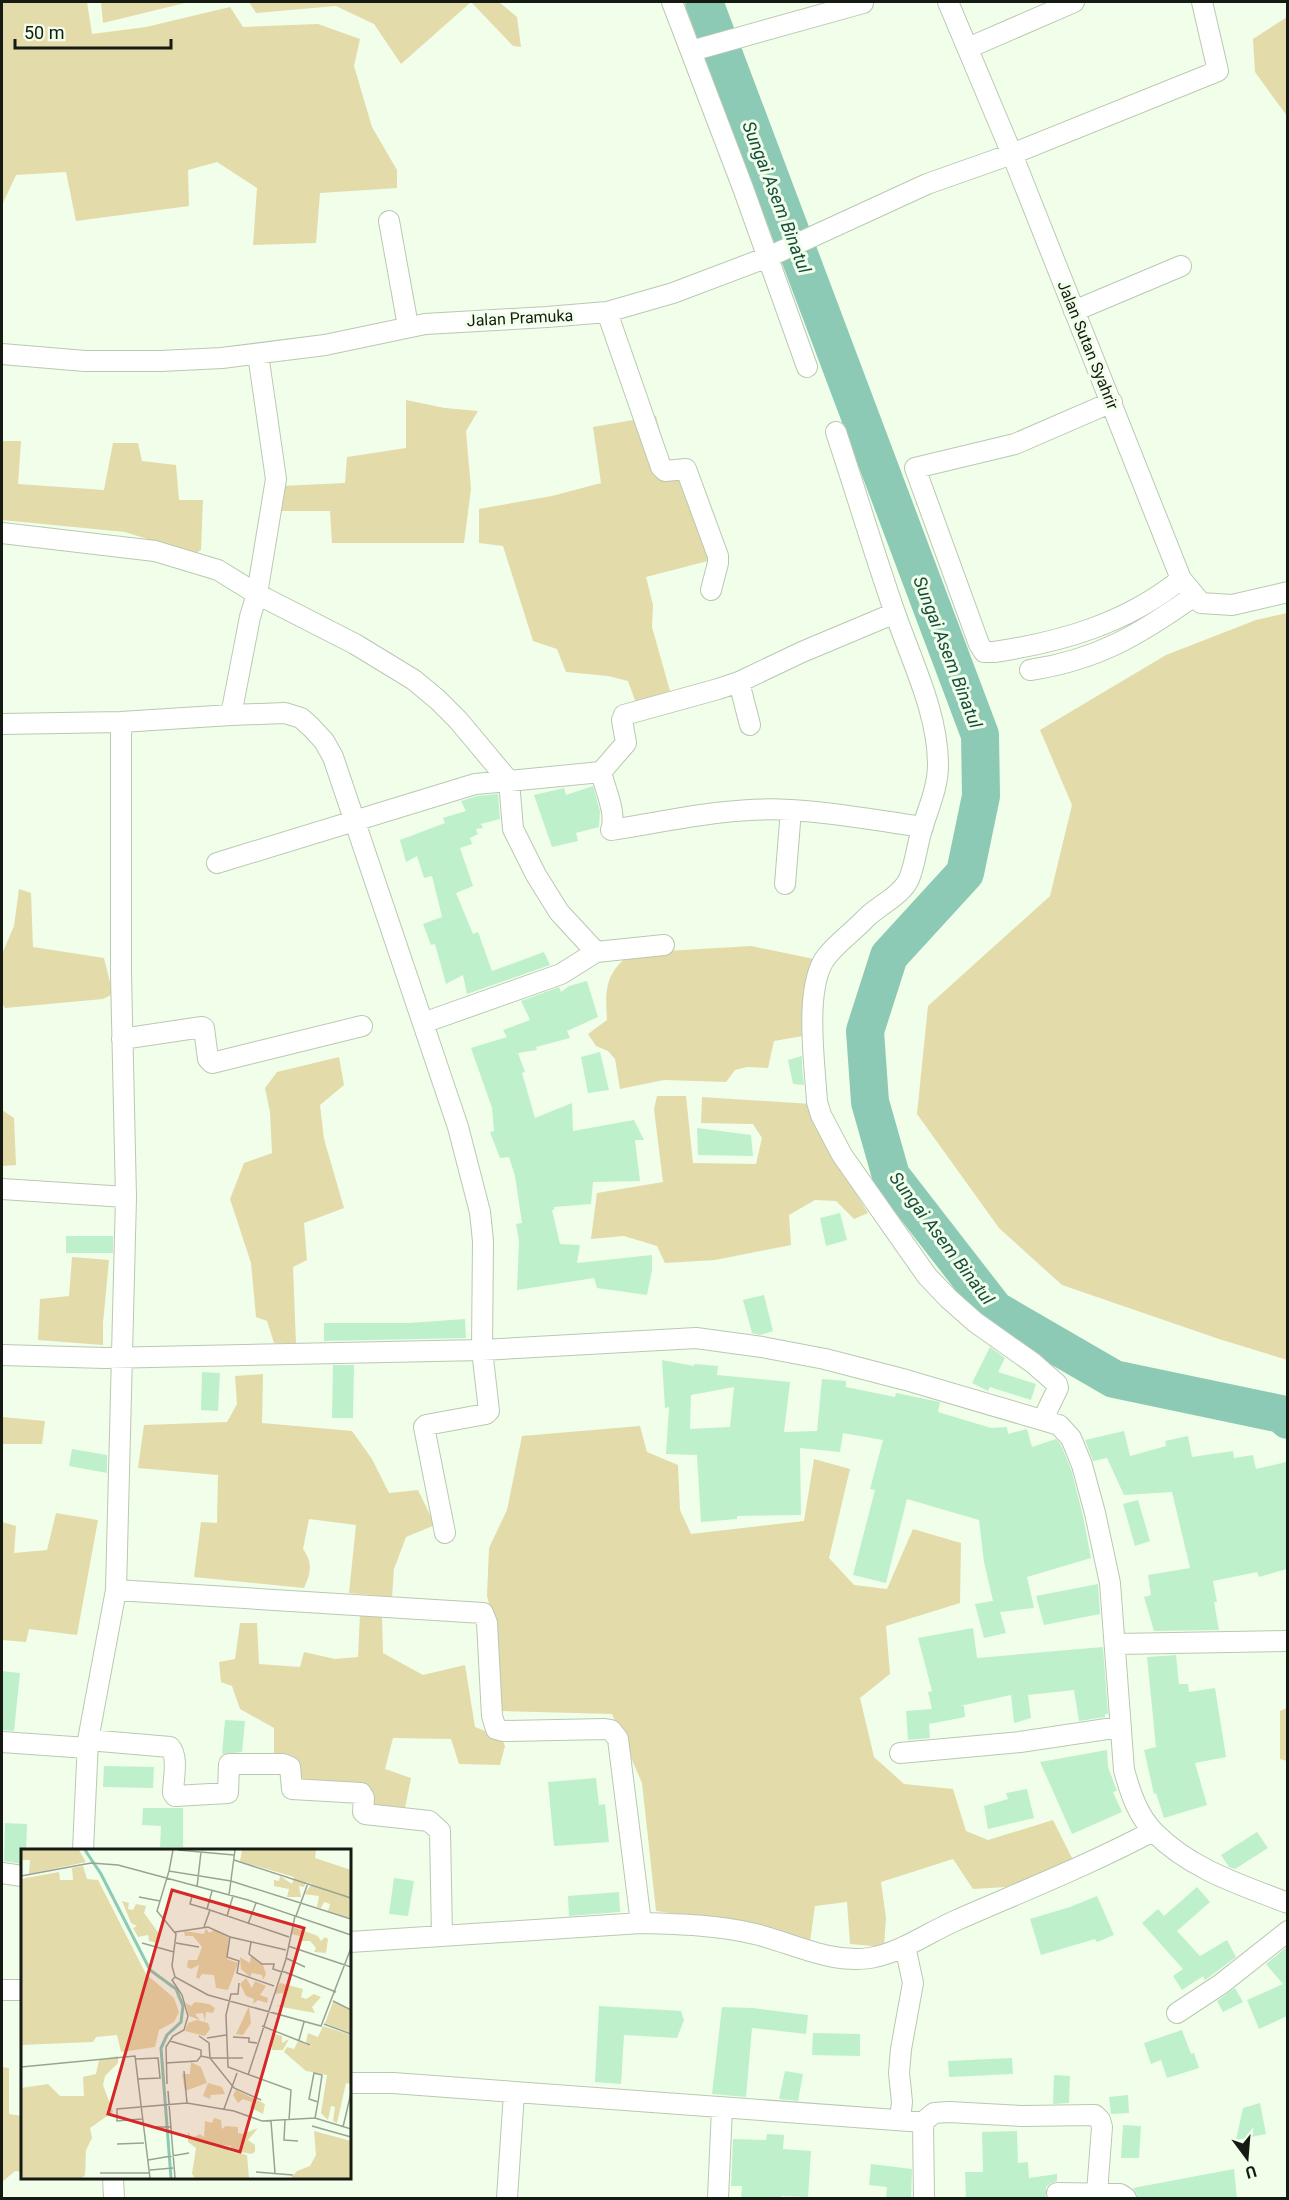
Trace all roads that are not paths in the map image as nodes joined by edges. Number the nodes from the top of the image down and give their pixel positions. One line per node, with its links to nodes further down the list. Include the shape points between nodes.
1 (672, 2): 7 (street)
2 (948, 2): 6 (street, Jalan Sutan Syahrir)
3 (1074, 2): 6 (street)
4 (1202, 2): 8 (street, Jalan Pramuka, via 1218,69)
5 (863, 3): 7 (street)
6 (968, 48): 8 (street, Jalan Sutan Syahrir)
7 (692, 51): 10 (street)
8 (1012, 154): 10 (street, Jalan Pramuka, via 927,184); 12 (street, Jalan Sutan Syahrir)
9 (389, 221): 14 (street)
10 (771, 256): 13 (street, Jalan Pramuka, via 673,293); 17 (street)
11 (1181, 266): 12 (street)
12 (1074, 311): 18 (street, Jalan Sutan Syahrir)
13 (607, 312): 14 (street, Jalan Pramuka); 22 (street, via 661,468 686,469 716,548 718,563)
14 (408, 326): 16 (street, Jalan Pramuka, via 325,345)
15 (2, 354): 16 (street, Jalan Pramuka, via 96,361)
16 (258, 354): 24 (street, via 276,479)
17 (807, 367)
18 (1112, 402): 21 (street, Jalan Sutan Syahrir); 21 (street, via 1015,444 915,468 979,644 984,652 994,652 1085,632 1134,611 1166,591)
19 (836, 432): 26 (street)
20 (2, 533): 24 (street, via 154,551 218,570)
21 (1180, 576): 25 (street, Jalan Sutan Syahrir)
22 (711, 590)
23 (1287, 592): 25 (street, via 1232,605 1201,603)
24 (256, 596): 29 (street); 34 (street, via 355,644 414,680 458,720)
25 (1194, 596): 27 (street, via 1106,650)
26 (895, 613): 28 (street); 37 (street, via 925,696 936,740 936,789)
27 (1030, 670)
28 (739, 682): 32 (street); 33 (street, via 624,716 626,743)
29 (231, 715): 30 (street); 36 (street, via 285,713 301,718 324,741 333,757)
30 (121, 722): 31 (street); 44 (street)
31 (2, 724)
32 (750, 724)
33 (601, 772): 34 (street); 35 (street, via 614,824 611,830 711,814)
34 (503, 781): 36 (street, via 475,784); 41 (street, via 513,829 527,856 559,912)
35 (791, 810): 37 (street); 39 (street)
36 (354, 820): 38 (street); 42 (street)
37 (922, 827): 50 (street, via 915,862 902,891 873,912 826,956 820,967 812,1017 817,1102 842,1155 927,1276 975,1322 1057,1384)
38 (217, 863)
39 (785, 884)
40 (664, 945): 41 (street)
41 (596, 952): 42 (street, via 561,974)
42 (423, 1023): 47 (street, via 458,1127 480,1212)
43 (362, 1026): 44 (street, via 212,1062 208,1059 202,1027)
44 (122, 1039): 46 (street)
45 (2, 1189): 46 (street)
46 (126, 1197): 49 (street)
47 (482, 1350): 49 (street); 50 (street, via 696,1338 825,1359); 51 (street, via 488,1413 424,1427)
48 (2, 1355): 49 (street)
49 (116, 1358): 52 (street)
50 (1043, 1419): 54 (street, via 1071,1438 1082,1465 1110,1583)
51 (446, 1533)
52 (116, 1590): 57 (street); 64 (street, via 483,1613 496,1729 605,1728 618,1739)
53 (1287, 1641): 54 (street)
54 (1116, 1644): 55 (street)
55 (1120, 1727): 58 (street, via 1020,1742); 59 (street, via 1129,1790)
56 (2, 1742): 57 (street)
57 (82, 1746): 60 (street); 66 (street, via 170,1747 174,1756 175,1796 228,1793 229,1764 283,1764 290,1767 290,1787 295,1790 361,1793 365,1814 429,1821 440,1831)
58 (900, 1753)
59 (1153, 1832): 63 (street, via 1187,1859); 68 (street)
60 (83, 1849)
61 (2, 1873): 62 (street)
62 (21, 1876)
63 (1287, 1903)
64 (641, 1923): 66 (street); 68 (street, via 706,1926 755,1934 841,1957 870,1958)
65 (1287, 1931): 71 (street, via 1221,1984)
66 (442, 1936): 67 (street)
67 (351, 1942)
68 (905, 1946): 75 (street, via 913,1983 901,2049)
69 (2, 1990): 70 (street)
70 (21, 1990)
71 (1177, 2013)
72 (351, 2083): 73 (street)
73 (514, 2093): 74 (street); 81 (street)
74 (722, 2108): 75 (street); 82 (street)
75 (900, 2120): 76 (street)
76 (923, 2122): 79 (street, via 934,2113 949,2112 1095,2115 1102,2127); 83 (street)
77 (113, 2179): 80 (street)
78 (1057, 2193): 79 (street)
79 (1097, 2193): 84 (street, via 1120,2194)
80 (114, 2199)
81 (507, 2199)
82 (718, 2199)
83 (924, 2199)
84 (1126, 2199)

